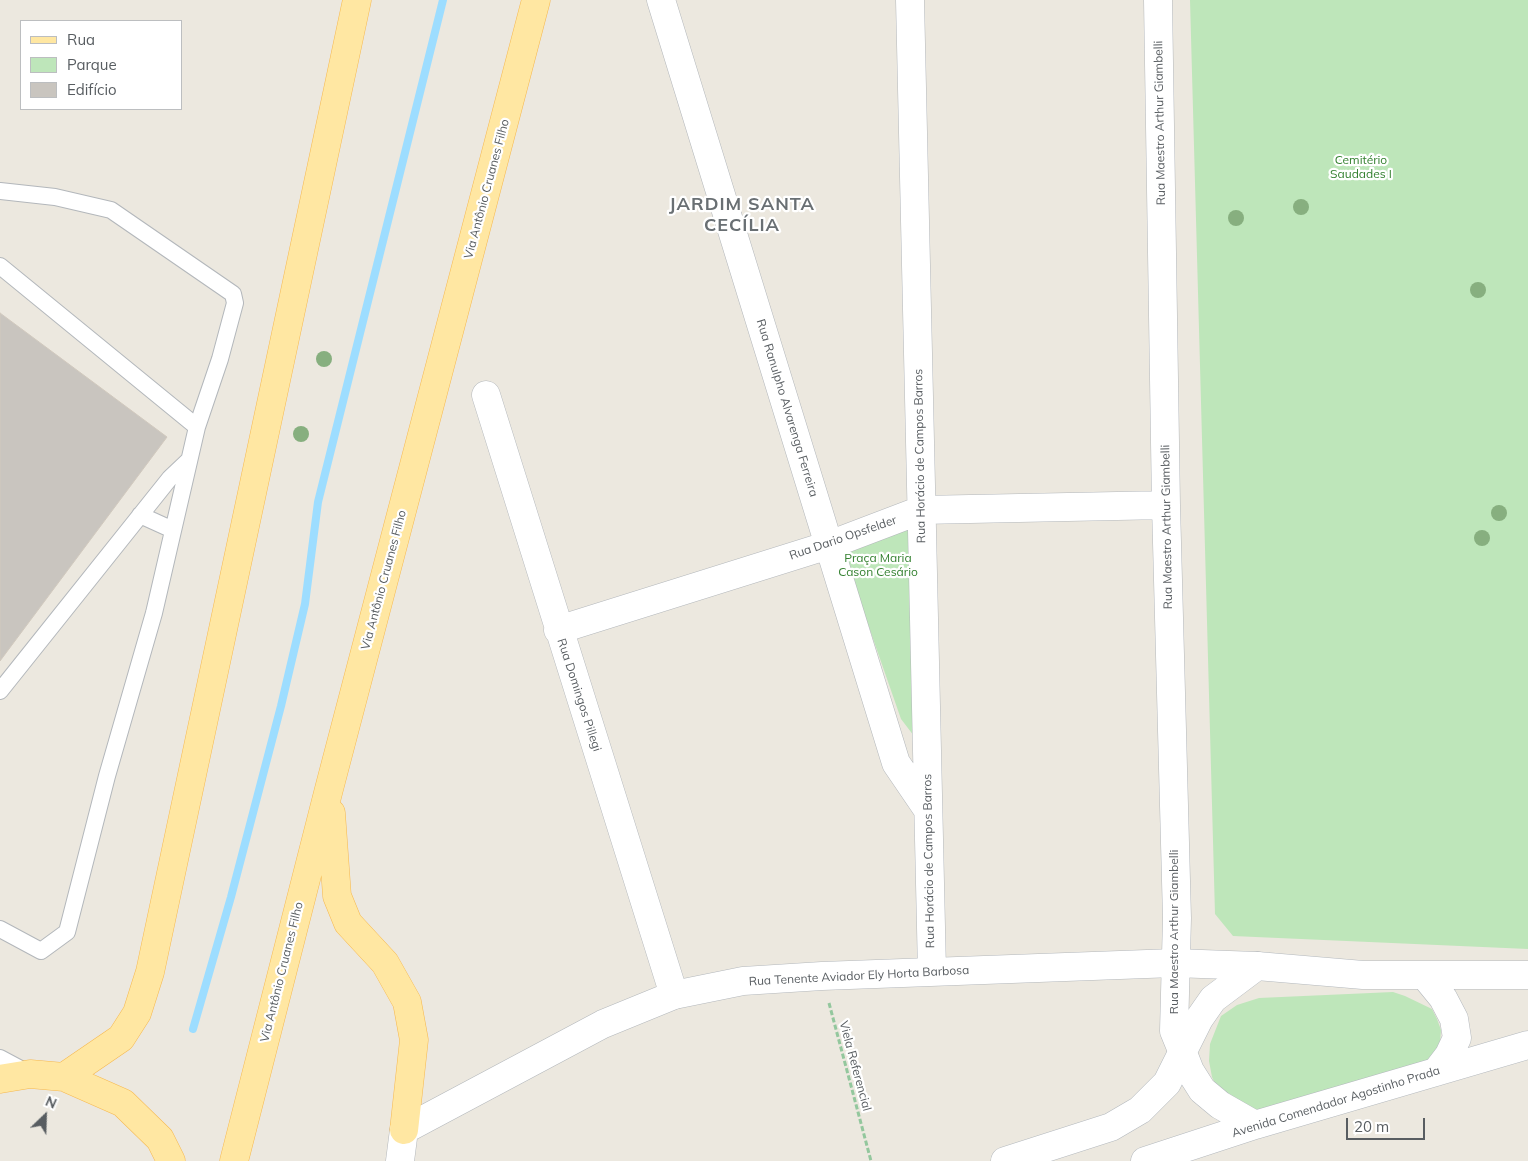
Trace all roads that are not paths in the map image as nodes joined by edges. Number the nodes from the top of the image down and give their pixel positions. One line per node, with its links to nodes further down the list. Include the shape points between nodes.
1 (357, 0): 31 (main road, via 150,972 137,1013 121,1038)
2 (536, 0): 18 (main road, Via Antônio Cruanes Filho)
3 (661, 0): 15 (street, Rua Ranulpho Alvarenga Ferreira)
4 (910, 0): 12 (street, Rua Horácio de Campos Barros)
5 (1158, 0): 11 (street, Rua Maestro Arthur Giambelli)
6 (0, 191): 9 (lane, via 56,197 111,210 233,294 236,303)
7 (0, 266): 9 (lane)
8 (486, 395): 16 (street, Rua Domingos Pillegi)
9 (196, 427): 10 (lane)
10 (189, 460): 13 (lane); 14 (lane)
11 (1166, 505): 12 (street, Rua Dario Opsfelder); 21 (street, Rua Maestro Arthur Giambelli, via 1177,918)
12 (921, 510): 15 (street, Rua Dario Opsfelder); 19 (street, Rua Horácio de Campos Barros)
13 (140, 515): 14 (lane); 17 (lane)
14 (173, 530): 20 (lane, via 154,612 67,932 41,951)
15 (829, 545): 16 (street, Rua Dario Opsfelder); 19 (street, Rua Ranulpho Alvarenga Ferreira, via 896,763)
16 (558, 630): 26 (street, Rua Domingos Pillegi)
17 (0, 691)
18 (329, 788): 33 (main road, via 337,896 348,923 385,963 407,1002 414,1040); 35 (main road, Via Antônio Cruanes Filho)
19 (928, 810): 23 (street, Rua Horácio de Campos Barros)
20 (0, 929)
21 (1174, 963): 22 (street, Rua Tenente Aviador Ely Horta Barbosa); 23 (street, Rua Tenente Aviador Ely Horta Barbosa); 28 (street, Rua Maestro Arthur Giambelli, via 1174,1031)
22 (1257, 966): 25 (street, via 1363,975); 28 (street, via 1213,999 1199,1019)
23 (932, 971): 26 (street, Rua Tenente Aviador Ely Horta Barbosa, via 743,981)
24 (1528, 975): 25 (street)
25 (1425, 976): 30 (street, via 1443,998 1454,1019 1457,1038)
26 (674, 995): 33 (street, Rua Tenente Aviador Ely Horta Barbosa, via 603,1024)
27 (1528, 1045): 30 (street, Avenida Comendador Agostinho Prada)
28 (1183, 1053): 32 (street, Rua Maestro Arthur Giambelli, via 1202,1090); 37 (street, via 1167,1083 1140,1110 1111,1127)
29 (1, 1072): 31 (main road)
30 (1436, 1072): 32 (street, Avenida Comendador Agostinho Prada)
31 (64, 1077): 34 (main road, via 123,1103 160,1139)
32 (1255, 1125): 38 (street, Avenida Comendador Agostinho Prada)
33 (404, 1130): 36 (street)
34 (171, 1161)
35 (234, 1161)
36 (400, 1161)
37 (1005, 1161)
38 (1145, 1161)

